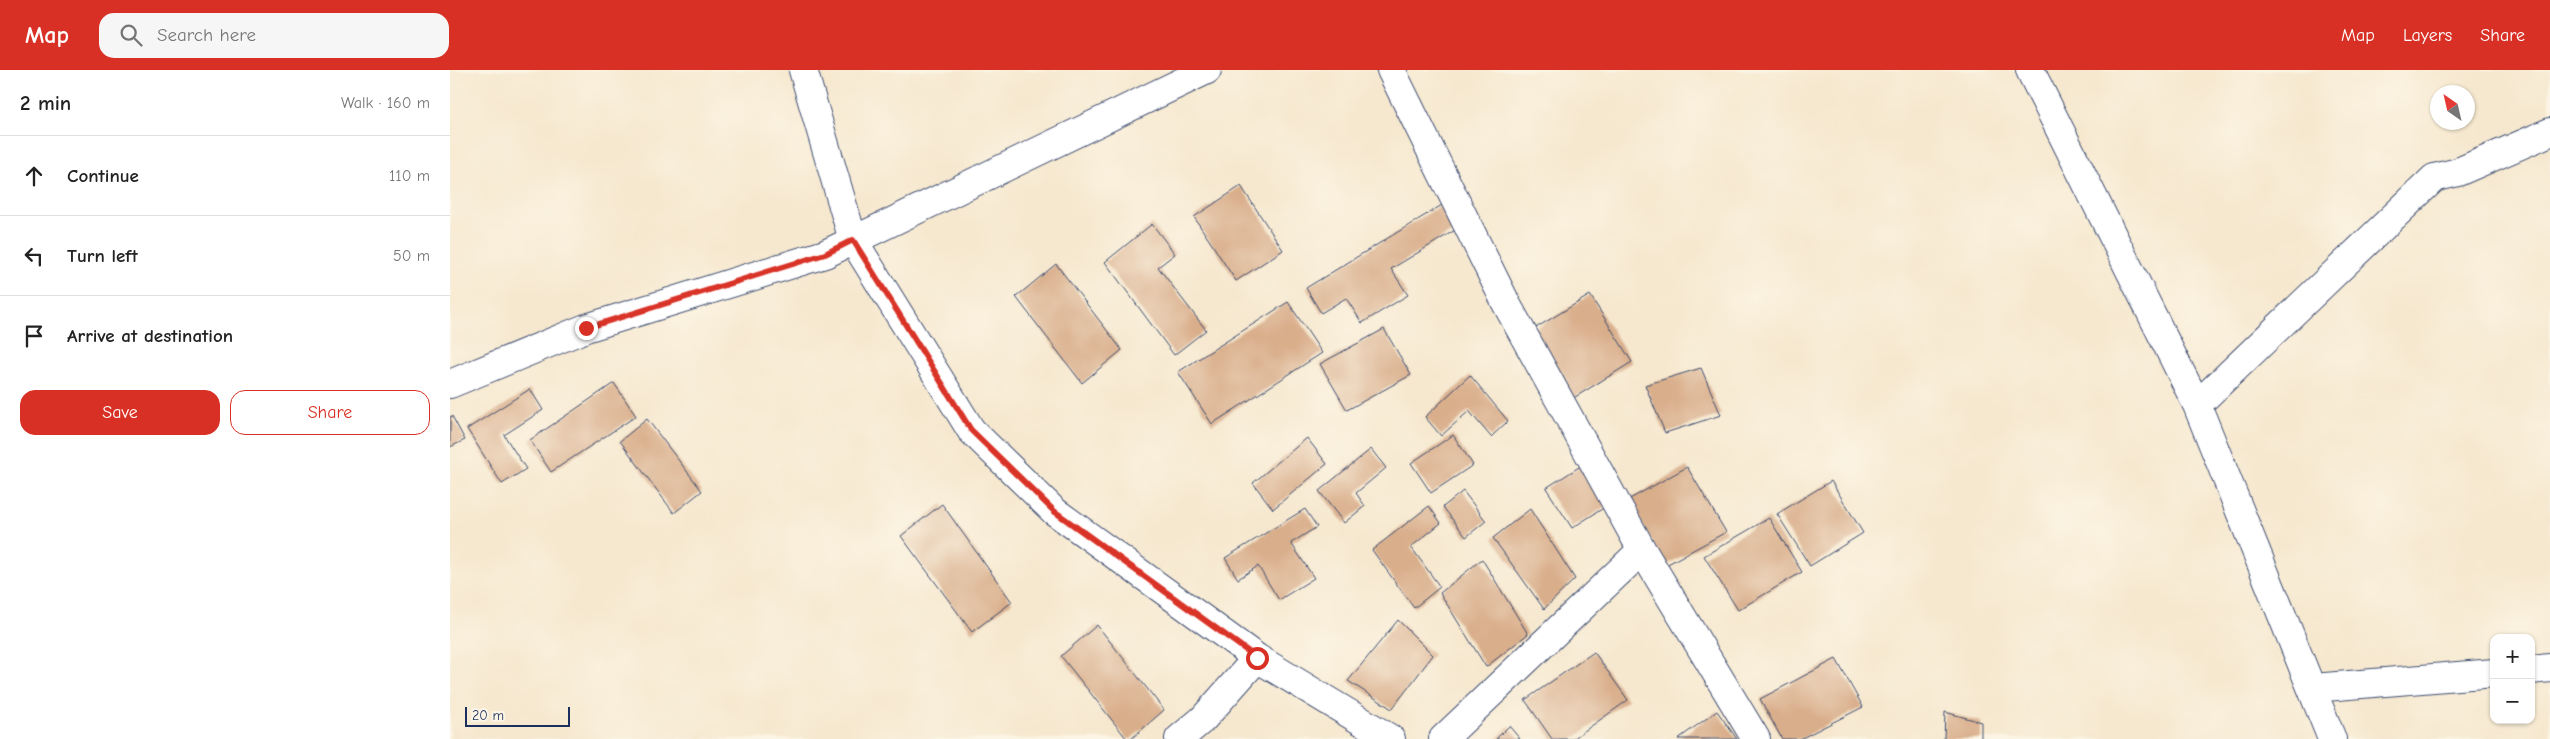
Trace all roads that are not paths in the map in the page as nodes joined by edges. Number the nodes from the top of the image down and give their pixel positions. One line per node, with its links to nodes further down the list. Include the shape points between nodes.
1 (803, 70): 6 (street)
2 (1207, 70): 6 (street)
3 (1391, 70): 9 (street, via 1507,305)
4 (2030, 70): 8 (street)
5 (2550, 132): 8 (street, via 2458,172 2434,178)
6 (853, 240): 7 (street, via 825,254 586,328); 10 (street, via 971,430 1054,511)
7 (450, 384)
8 (2197, 405): 14 (street)
9 (1642, 550): 17 (street); 18 (street)
10 (1257, 658): 15 (street, via 1203,720); 16 (street)
11 (2550, 668): 12 (street)
12 (2535, 670)
13 (2490, 673): 14 (street)
14 (2313, 688): 19 (street)
15 (1179, 739)
16 (1391, 739)
17 (1443, 739)
18 (1756, 739)
19 (2332, 739)

